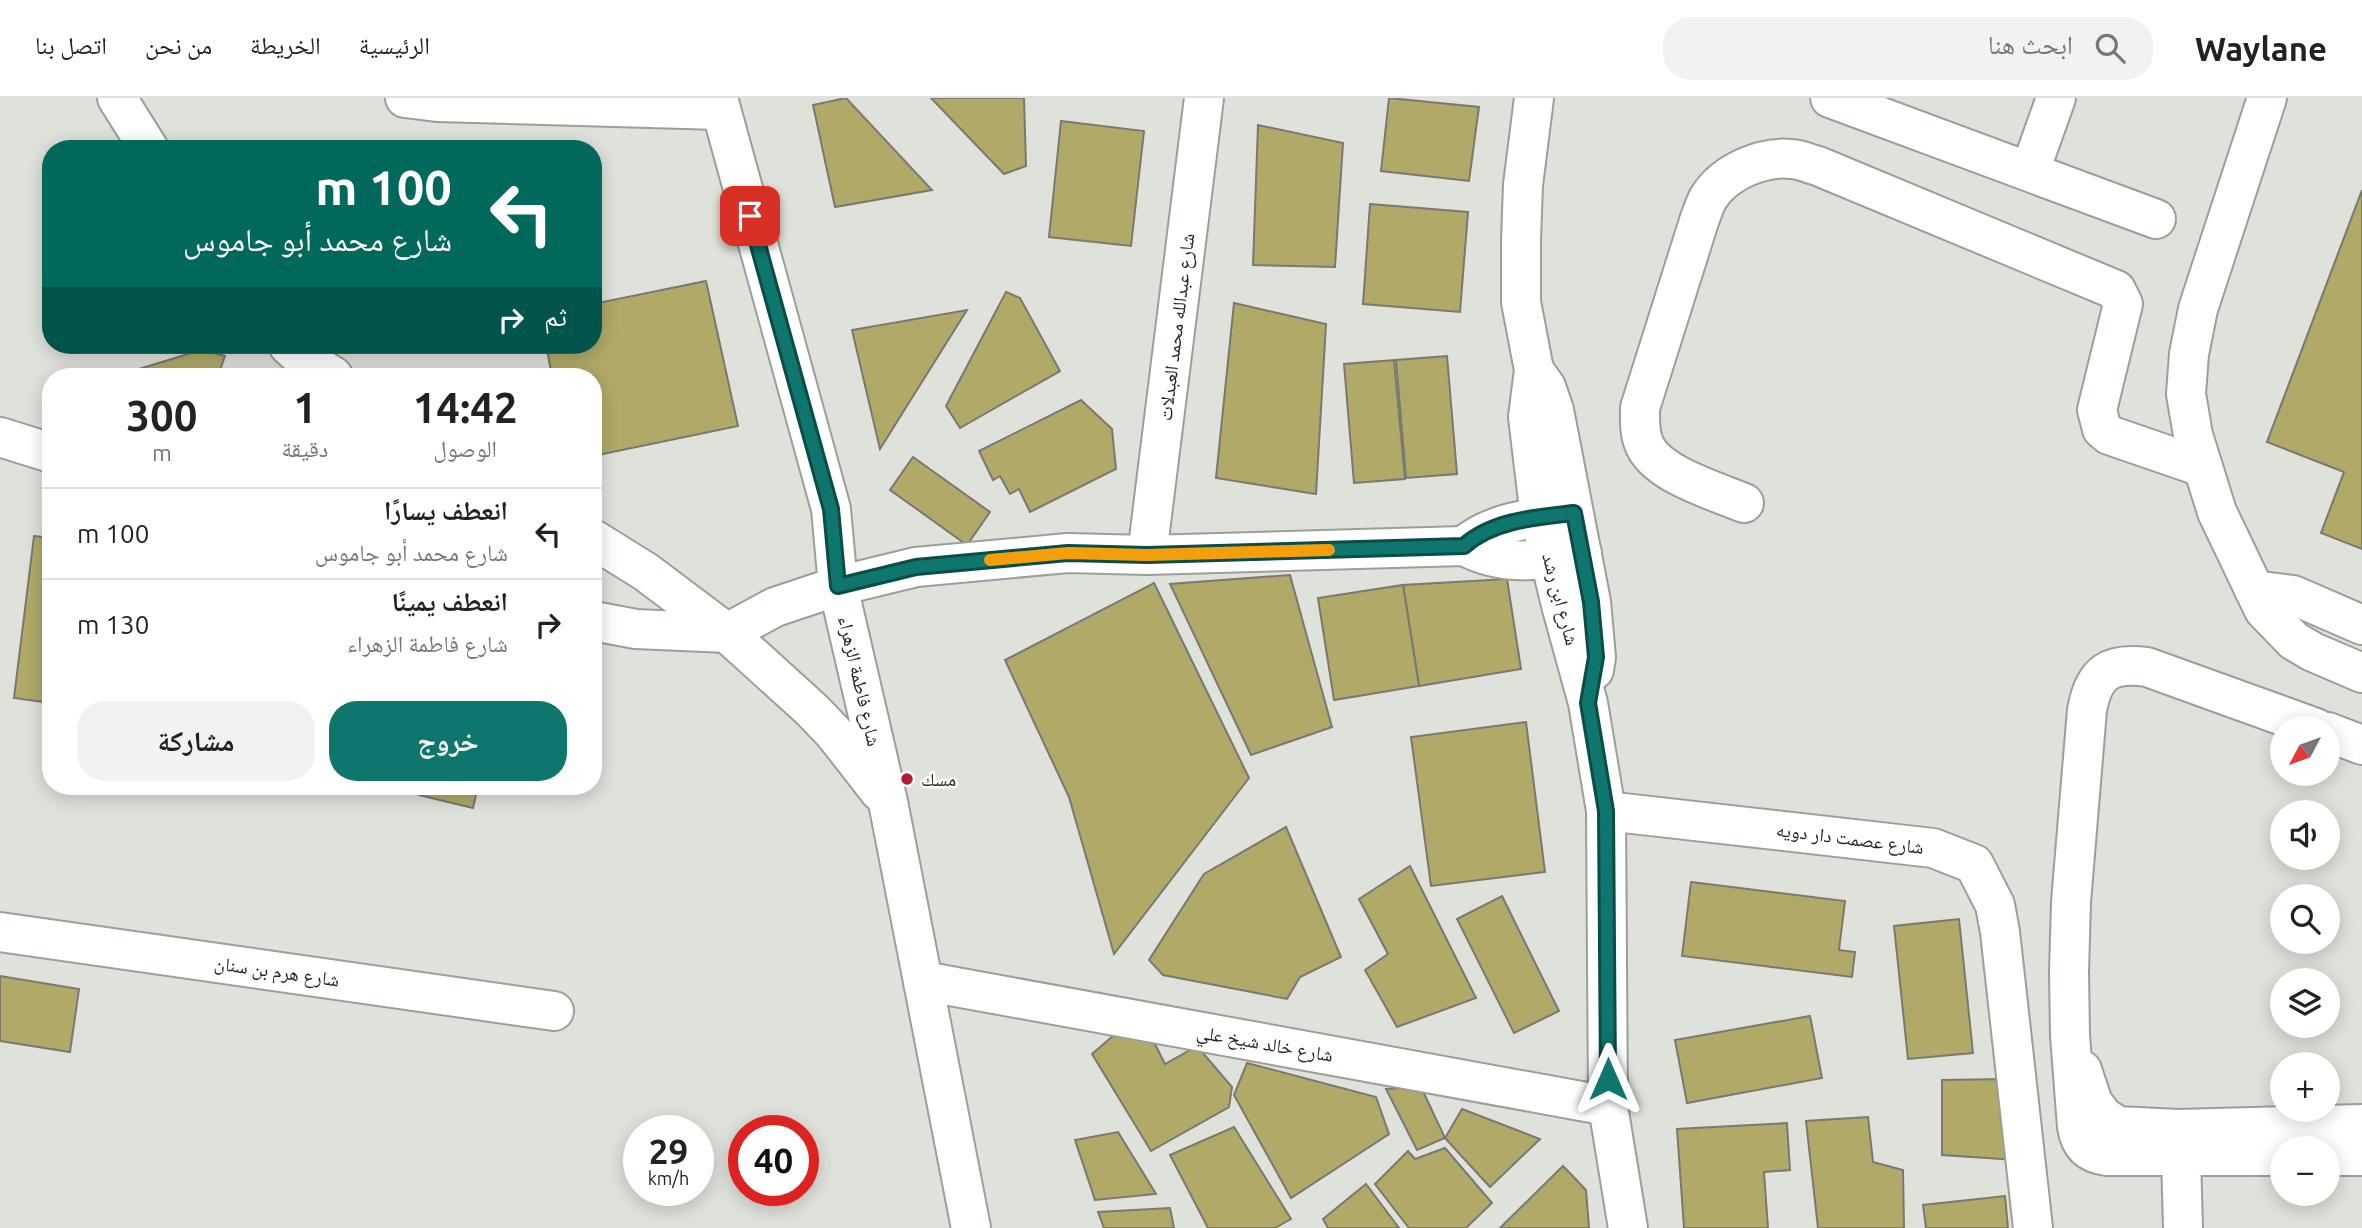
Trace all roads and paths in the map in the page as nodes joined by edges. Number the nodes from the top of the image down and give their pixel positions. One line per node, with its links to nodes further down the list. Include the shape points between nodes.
1 (117, 98): 10 (street)
2 (405, 98): 8 (street)
3 (1204, 98): 22 (street, شارع عبدالله محمد العبدلات)
4 (1535, 98): 19 (street, شارع ابن رشد, via 1523,185 1521,302 1534,370 1528,417)
5 (1830, 98): 9 (street)
6 (2056, 98): 11 (street)
7 (2267, 98): 17 (street, via 2198,309 2189,354 2186,394)
8 (719, 104): 24 (street, شارع فاطمة الزهراء, via 831,509)
9 (1903, 110): 11 (street)
10 (143, 140)
11 (2030, 172): 12 (street)
12 (2156, 219)
13 (299, 354): 14 (street)
14 (320, 368)
15 (0, 437): 16 (street)
16 (42, 450)
17 (2202, 467): 18 (street, via 2102,429 2097,410 2123,304 2116,290 1818,166 1793,159 1767,160 1723,181 1709,197 1640,408 1639,428 1657,463); 25 (street, via 2217,512)
18 (1744, 503)
19 (1557, 515): 21 (street, via 1487,531); 23 (street, شارع ابن رشد)
20 (602, 545): 28 (street)
21 (1464, 546): 22 (street); 23 (street, via 1498,560)
22 (1147, 555): 24 (street, via 1068,553 916,567)
23 (1566, 556): 34 (street, شارع ابن رشد)
24 (838, 586): 28 (street, via 775,607); 33 (street, شارع فاطمة الزهراء)
25 (2254, 590): 27 (street, via 2293,595); 29 (street, via 2264,610 2294,641)
26 (602, 623): 28 (street, via 636,629)
27 (2362, 625)
28 (727, 633): 33 (street, via 819,718)
29 (2362, 673)
30 (2283, 716): 38 (street, via 2147,667 2126,664 2106,672 2091,688 2071,902)
31 (2340, 737): 32 (street)
32 (2362, 745)
33 (888, 802): 36 (street, شارع فاطمة الزهراء)
34 (1606, 811): 39 (street, شارع ابن رشد); 47 (street, شارع عصمت دار دويه, via 1933,848 1974,864 1995,905 2000,932)
35 (0, 932): 37 (street, شارع هرم بن سنان)
36 (923, 981): 39 (street, شارع خالد شيخ علي); 45 (street, شارع فاطمة الزهراء)
37 (554, 1011)
38 (2070, 1035): 40 (street, via 2093,1103 2118,1126); 41 (street, via 2078,1138 2085,1148 2095,1155)
39 (1608, 1106): 46 (street, شارع ابن رشد)
40 (2362, 1124)
41 (2181, 1156): 42 (street); 48 (street)
42 (2270, 1156)
43 (2340, 1156): 44 (street)
44 (2362, 1156)
45 (971, 1228)
46 (1628, 1228)
47 (2033, 1228)
48 (2183, 1228)

